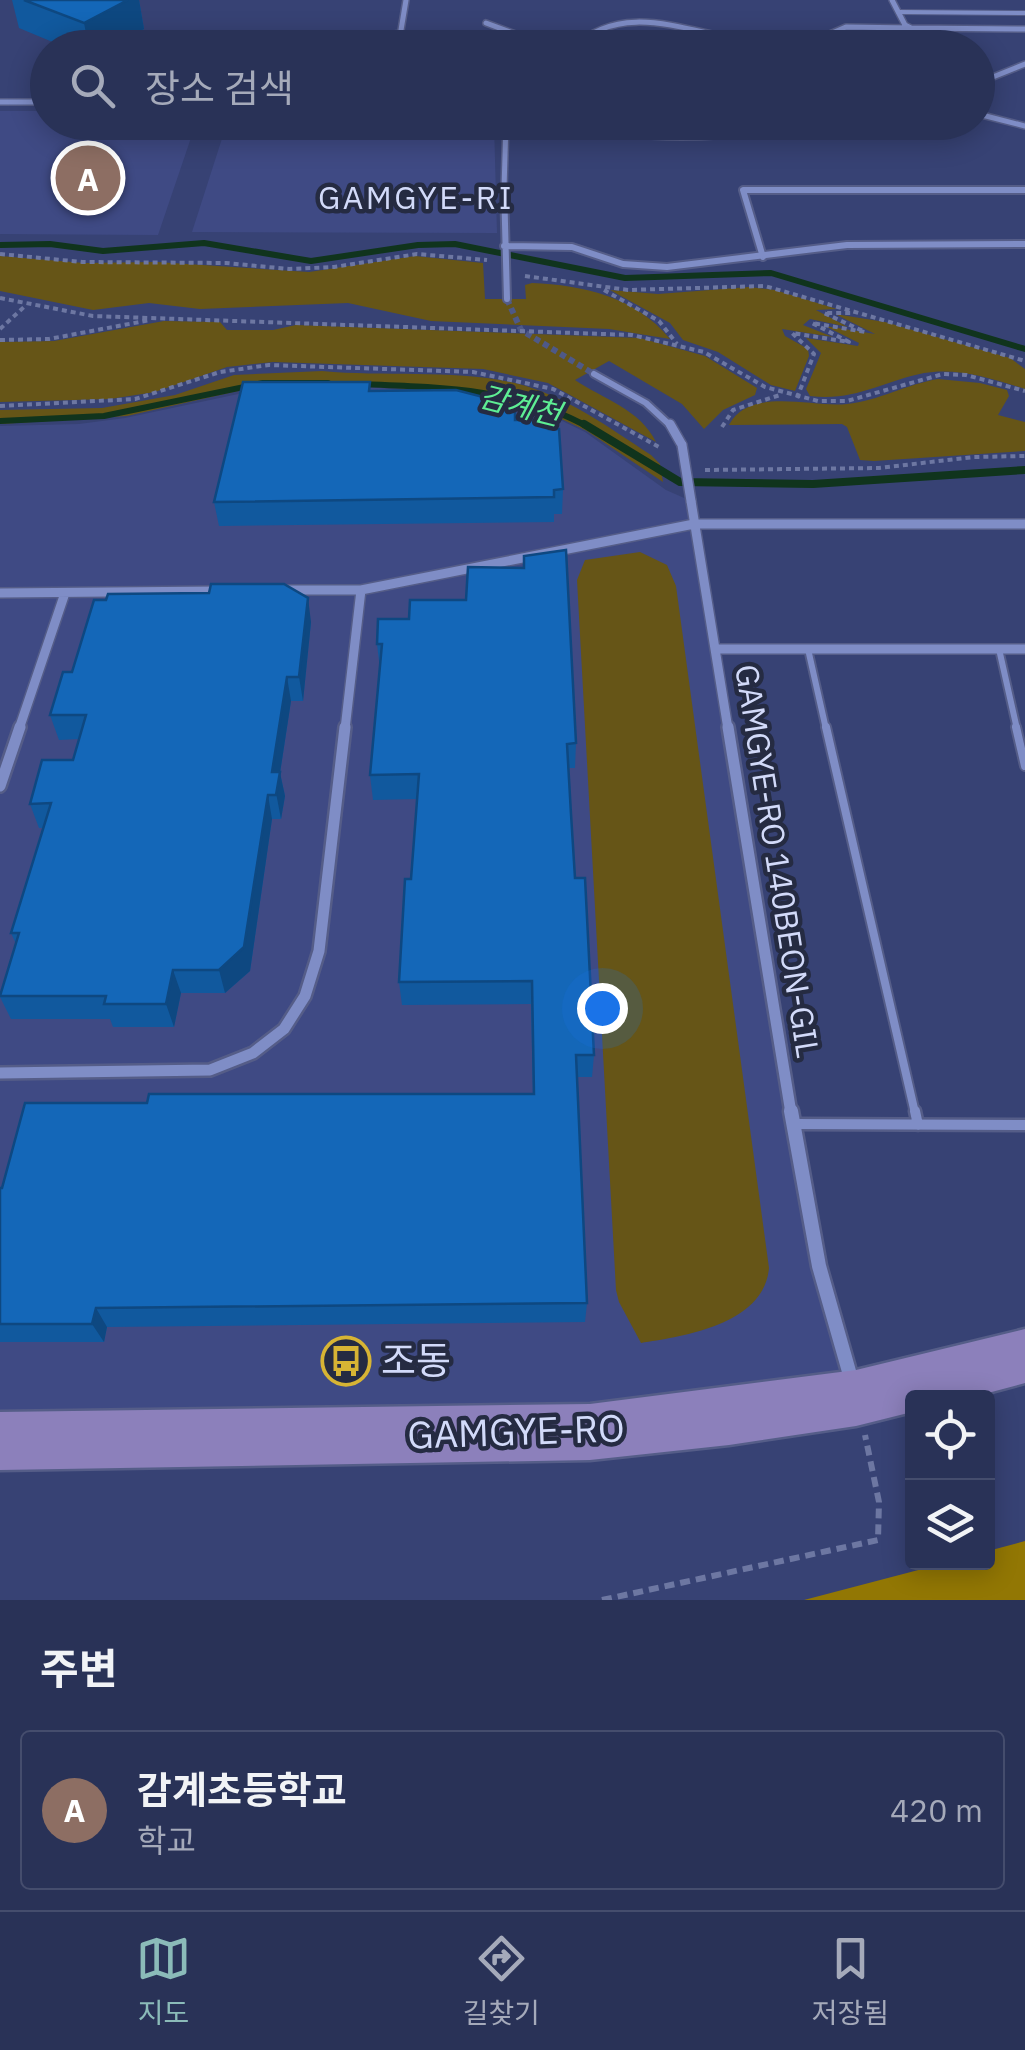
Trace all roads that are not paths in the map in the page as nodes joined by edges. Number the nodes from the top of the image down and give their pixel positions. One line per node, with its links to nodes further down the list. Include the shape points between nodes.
1 (406, 0): 8 (street)
2 (892, 0): 3 (street)
3 (898, 12): 4 (lane); 6 (street)
4 (1025, 13)
5 (486, 23): 9 (street)
6 (911, 28): 7 (street); 12 (street)
7 (1025, 29)
8 (401, 30)
9 (505, 30)
10 (588, 30): 11 (street, via 631,20)
11 (704, 30)
12 (842, 30)
13 (1025, 64): 14 (street)
14 (995, 76)
15 (0, 102): 16 (street)
16 (30, 102)
17 (995, 118): 18 (street)
18 (1025, 126)
19 (506, 140): 22 (street)
20 (1025, 190): 23 (street, via 744,190)
21 (1025, 244): 23 (street, via 847,245)
22 (504, 246): 23 (street, via 572,247 638,266); 24 (street)
23 (763, 257)
24 (507, 299)
25 (594, 374): 26 (street, GAMGYE-RO 140BEON-GIL, bridge, via 673,425)
26 (694, 524): 27 (street); 28 (street); 34 (street, GAMGYE-RO 140BEON-GIL)
27 (1025, 524)
28 (361, 590): 30 (street); 39 (street, via 319,951 310,991 289,1026 270,1046 210,1070)
29 (223, 591): 32 (street)
30 (262, 591)
31 (0, 593): 32 (street)
32 (64, 593): 38 (street)
33 (808, 648): 34 (street); 35 (street); 41 (lane)
34 (715, 649): 40 (street, GAMGYE-RO 140BEON-GIL)
35 (999, 649): 36 (street); 37 (lane)
36 (1025, 649)
37 (1025, 766)
38 (0, 786)
39 (0, 1072)
40 (793, 1124): 41 (lane); 44 (street, GAMGYE-RO 140BEON-GIL, via 819,1266)
41 (918, 1125): 42 (lane)
42 (1025, 1126)
43 (1025, 1356): 44 (main road, GAMGYE-RO)
44 (856, 1398): 45 (main road, GAMGYE-RO, via 590,1432)
45 (0, 1441)

